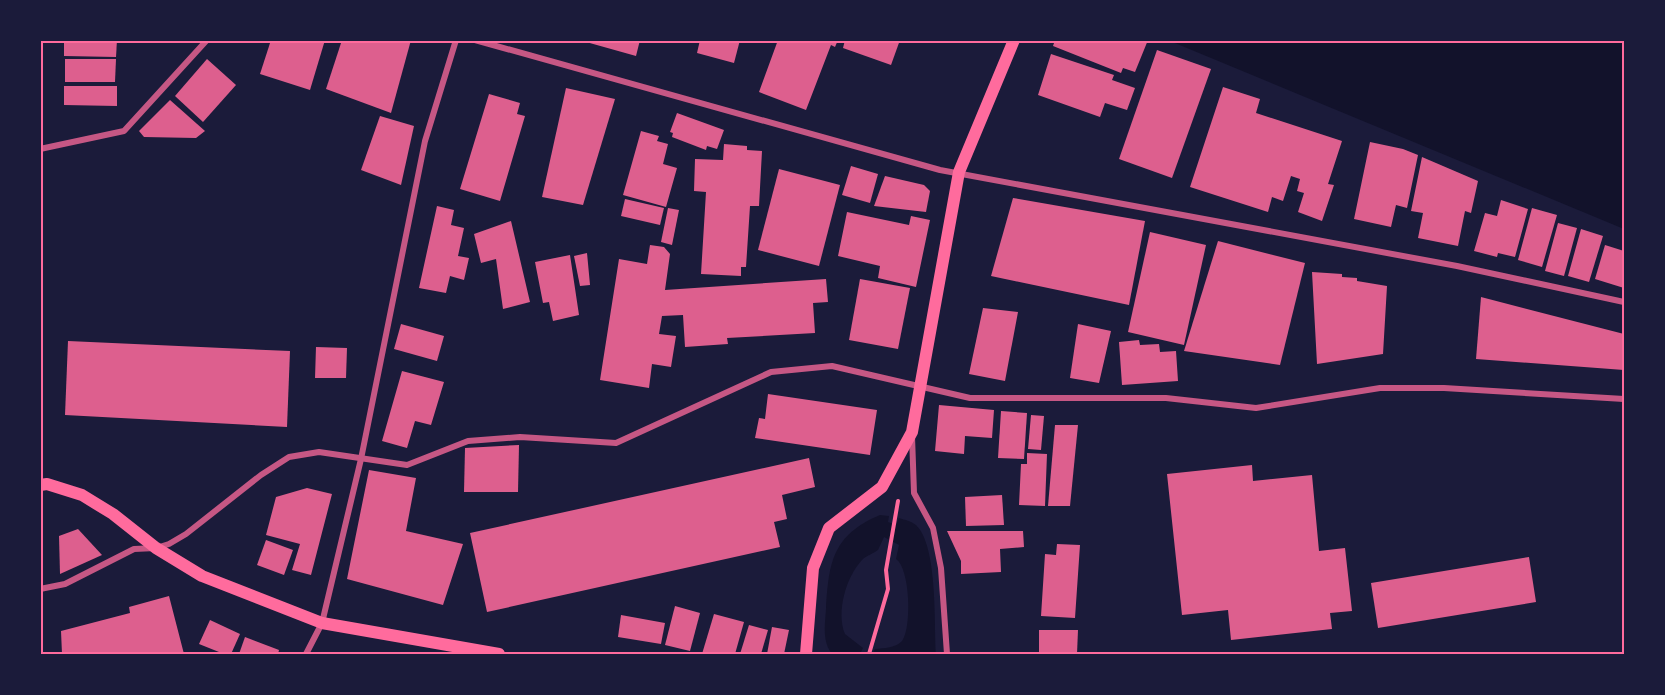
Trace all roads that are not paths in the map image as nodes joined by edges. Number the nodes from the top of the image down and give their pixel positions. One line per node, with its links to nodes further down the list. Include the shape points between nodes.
1 (207, 40): 5 (street, via 124,131)
2 (456, 40): 11 (street, via 425,141)
3 (475, 40): 6 (street, via 940,170)
4 (1014, 40): 6 (main road)
5 (40, 149)
6 (959, 172): 7 (street, via 1457,266); 8 (main road)
7 (1624, 302)
8 (918, 386): 9 (street, via 970,398 1166,398 1256,408 1380,388); 10 (main road); 11 (street, via 832,366 771,372 616,443 520,437 468,441 407,465)
9 (1624, 399)
10 (912, 432): 18 (main road, via 882,486 829,528 813,568); 19 (street, via 914,493 933,528)
11 (361, 459): 13 (street, via 319,452 289,457 186,534); 15 (street)
12 (40, 485): 13 (main road, via 82,495)
13 (156, 548): 14 (street, via 134,549 65,584); 15 (main road, via 202,576)
14 (40, 589)
15 (322, 623): 16 (street); 17 (main road)
16 (306, 654)
17 (499, 654)
18 (806, 654)
19 (948, 654)

